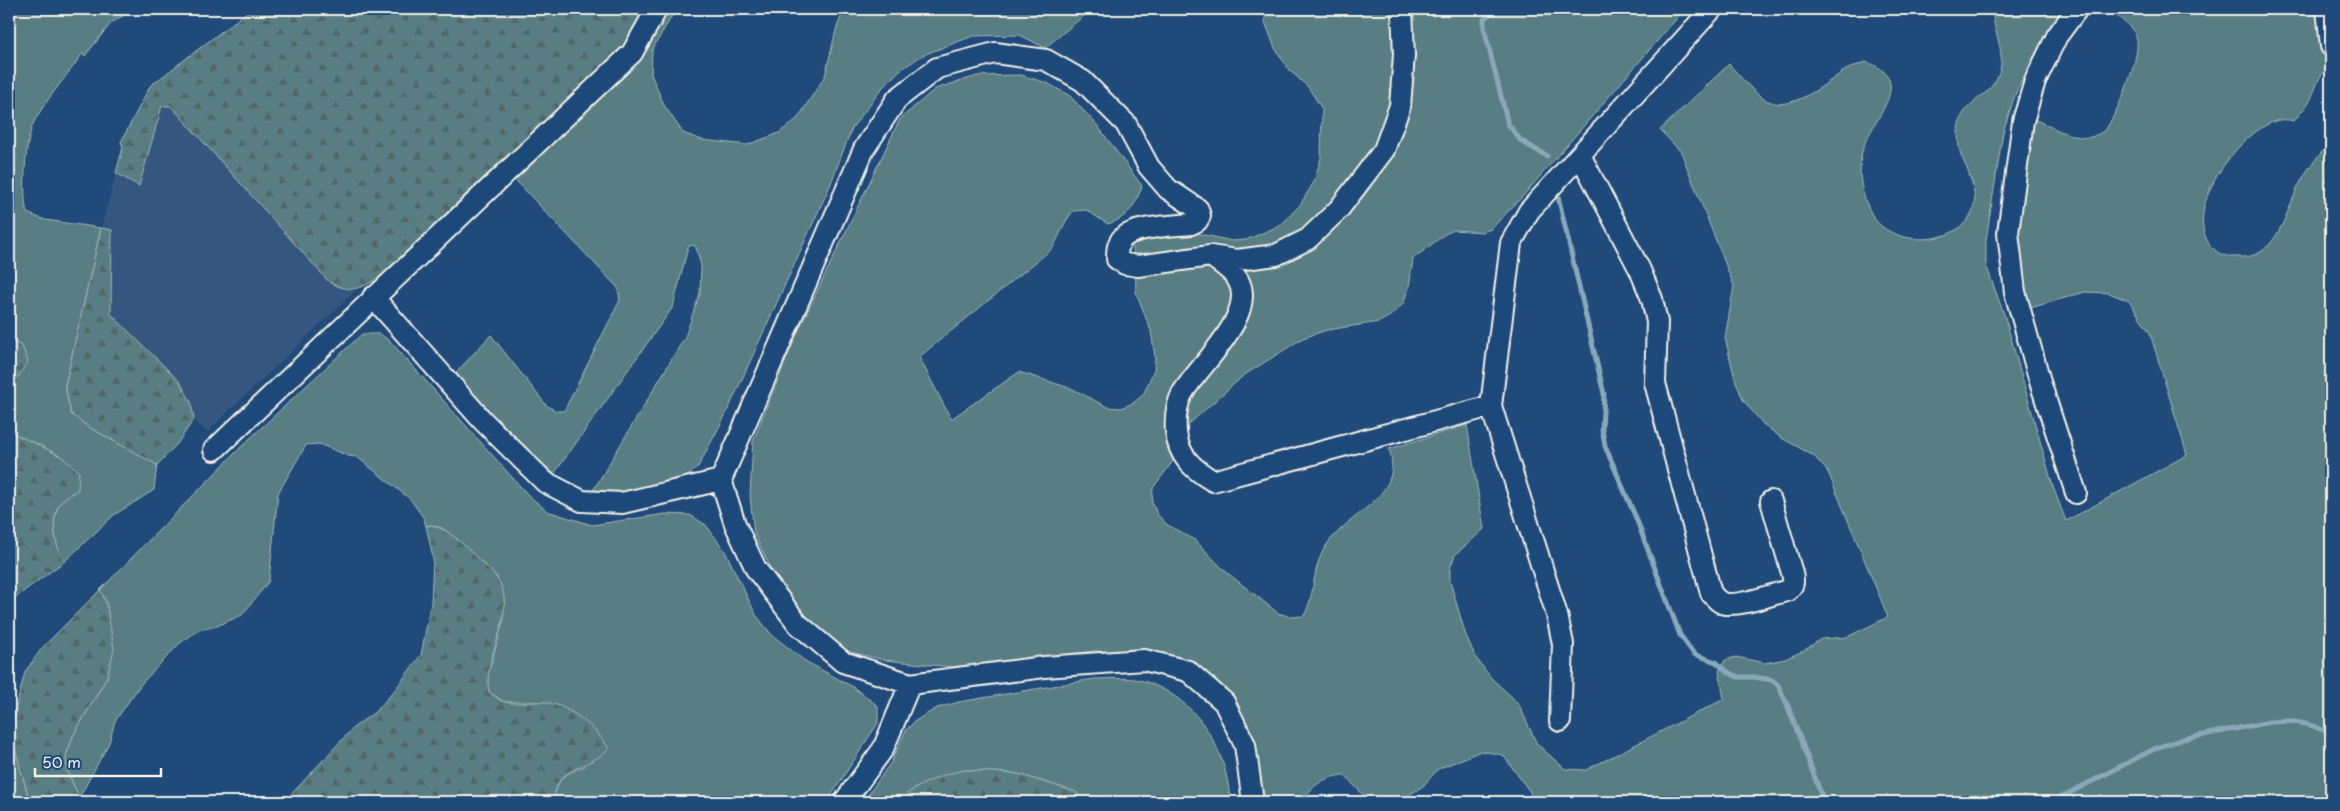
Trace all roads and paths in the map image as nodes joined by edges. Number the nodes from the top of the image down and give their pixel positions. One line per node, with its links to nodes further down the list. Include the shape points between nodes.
1 (655, 9): 9 (street, via 632,53)
2 (1402, 9): 8 (street, via 1404,55 1400,106 1384,150 1349,197 1308,239 1276,255 1237,260)
3 (1712, 9): 7 (street)
4 (2077, 9): 13 (street, via 2057,36 2035,81 2023,121 2008,233 2015,292)
5 (2327, 9): 6 (street)
6 (2331, 46)
7 (1580, 155): 10 (street, via 1529,211 1511,243); 14 (street, via 1652,299 1657,322 1655,383 1711,593 1717,600 1726,604 1739,602 1792,587 1794,581)
8 (1210, 256): 10 (street, via 1231,270 1239,281 1242,298 1238,317 1181,395 1175,418 1177,441 1187,462 1213,481); 12 (street, via 1138,266 1117,259 1117,248 1123,237 1136,231 1191,224 1200,216 1198,209 1168,189 1149,167 1126,124 1083,81 1046,60 995,53 937,68 897,99 864,149)
9 (373, 298): 11 (street); 12 (street, via 482,421 545,482 582,501 622,504)
10 (1492, 406): 16 (street, via 1557,615 1562,644)
11 (214, 450)
12 (721, 480): 15 (street, via 735,524 756,569 798,624 843,662)
13 (2076, 493)
14 (1771, 501)
15 (910, 684): 17 (street, via 883,750); 18 (street, via 1044,667 1144,660 1188,671 1224,702 1245,745)
16 (1560, 721)
17 (844, 802)
18 (1253, 802)

